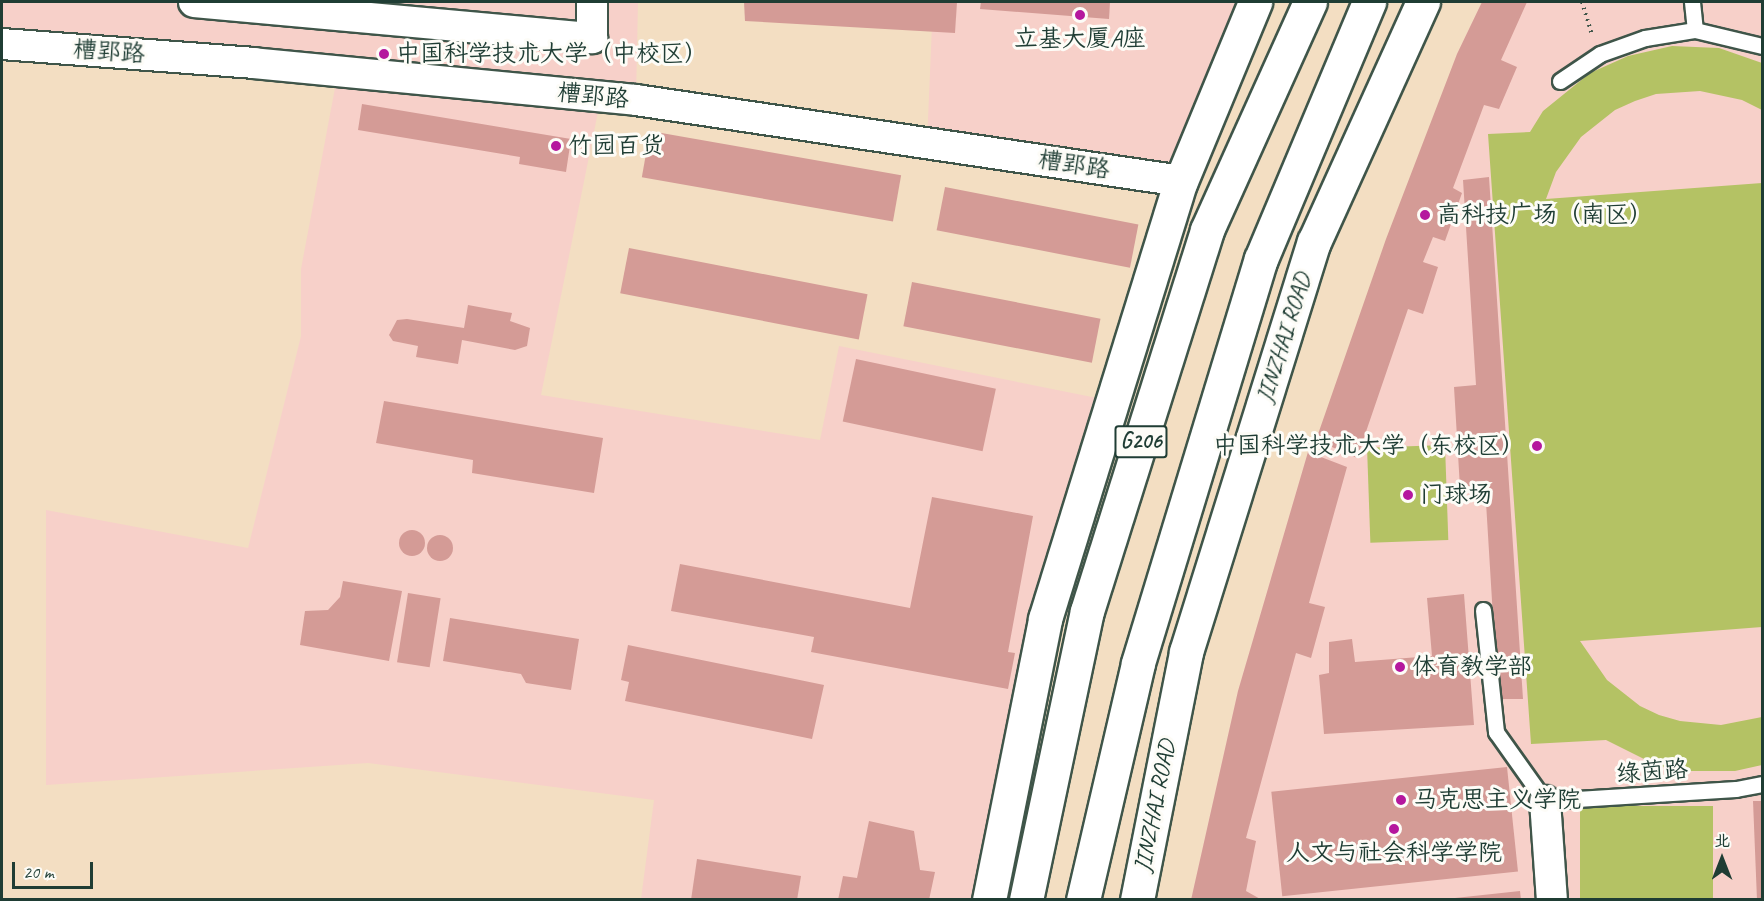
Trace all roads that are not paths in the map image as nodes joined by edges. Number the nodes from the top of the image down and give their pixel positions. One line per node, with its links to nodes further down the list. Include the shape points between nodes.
1 (194, 2): 2 (street, via 592,38)
2 (592, 2)
3 (1255, 2): 12 (highway)
4 (1310, 2): 17 (highway, G206, bridge, via 1207,230 1087,611)
5 (1369, 2): 18 (highway, JINZHAI ROAD, bridge, via 1261,259 1138,663)
6 (1423, 2): 19 (highway, JINZHAI ROAD, via 1314,242 1186,652)
7 (1692, 2): 8 (lane)
8 (1695, 30): 10 (lane); 11 (lane, via 1645,39 1600,54)
9 (2, 44): 12 (street, 槽郢路, via 254,63 636,100)
10 (1762, 46)
11 (1560, 81)
12 (1181, 182): 16 (highway, via 1045,619)
13 (1483, 610): 15 (lane, via 1496,732)
14 (1762, 784): 15 (lane, 绿茵路)
15 (1545, 801): 20 (street)
16 (989, 900)
17 (1026, 900)
18 (1083, 900)
19 (1137, 900)
20 (1552, 900)

